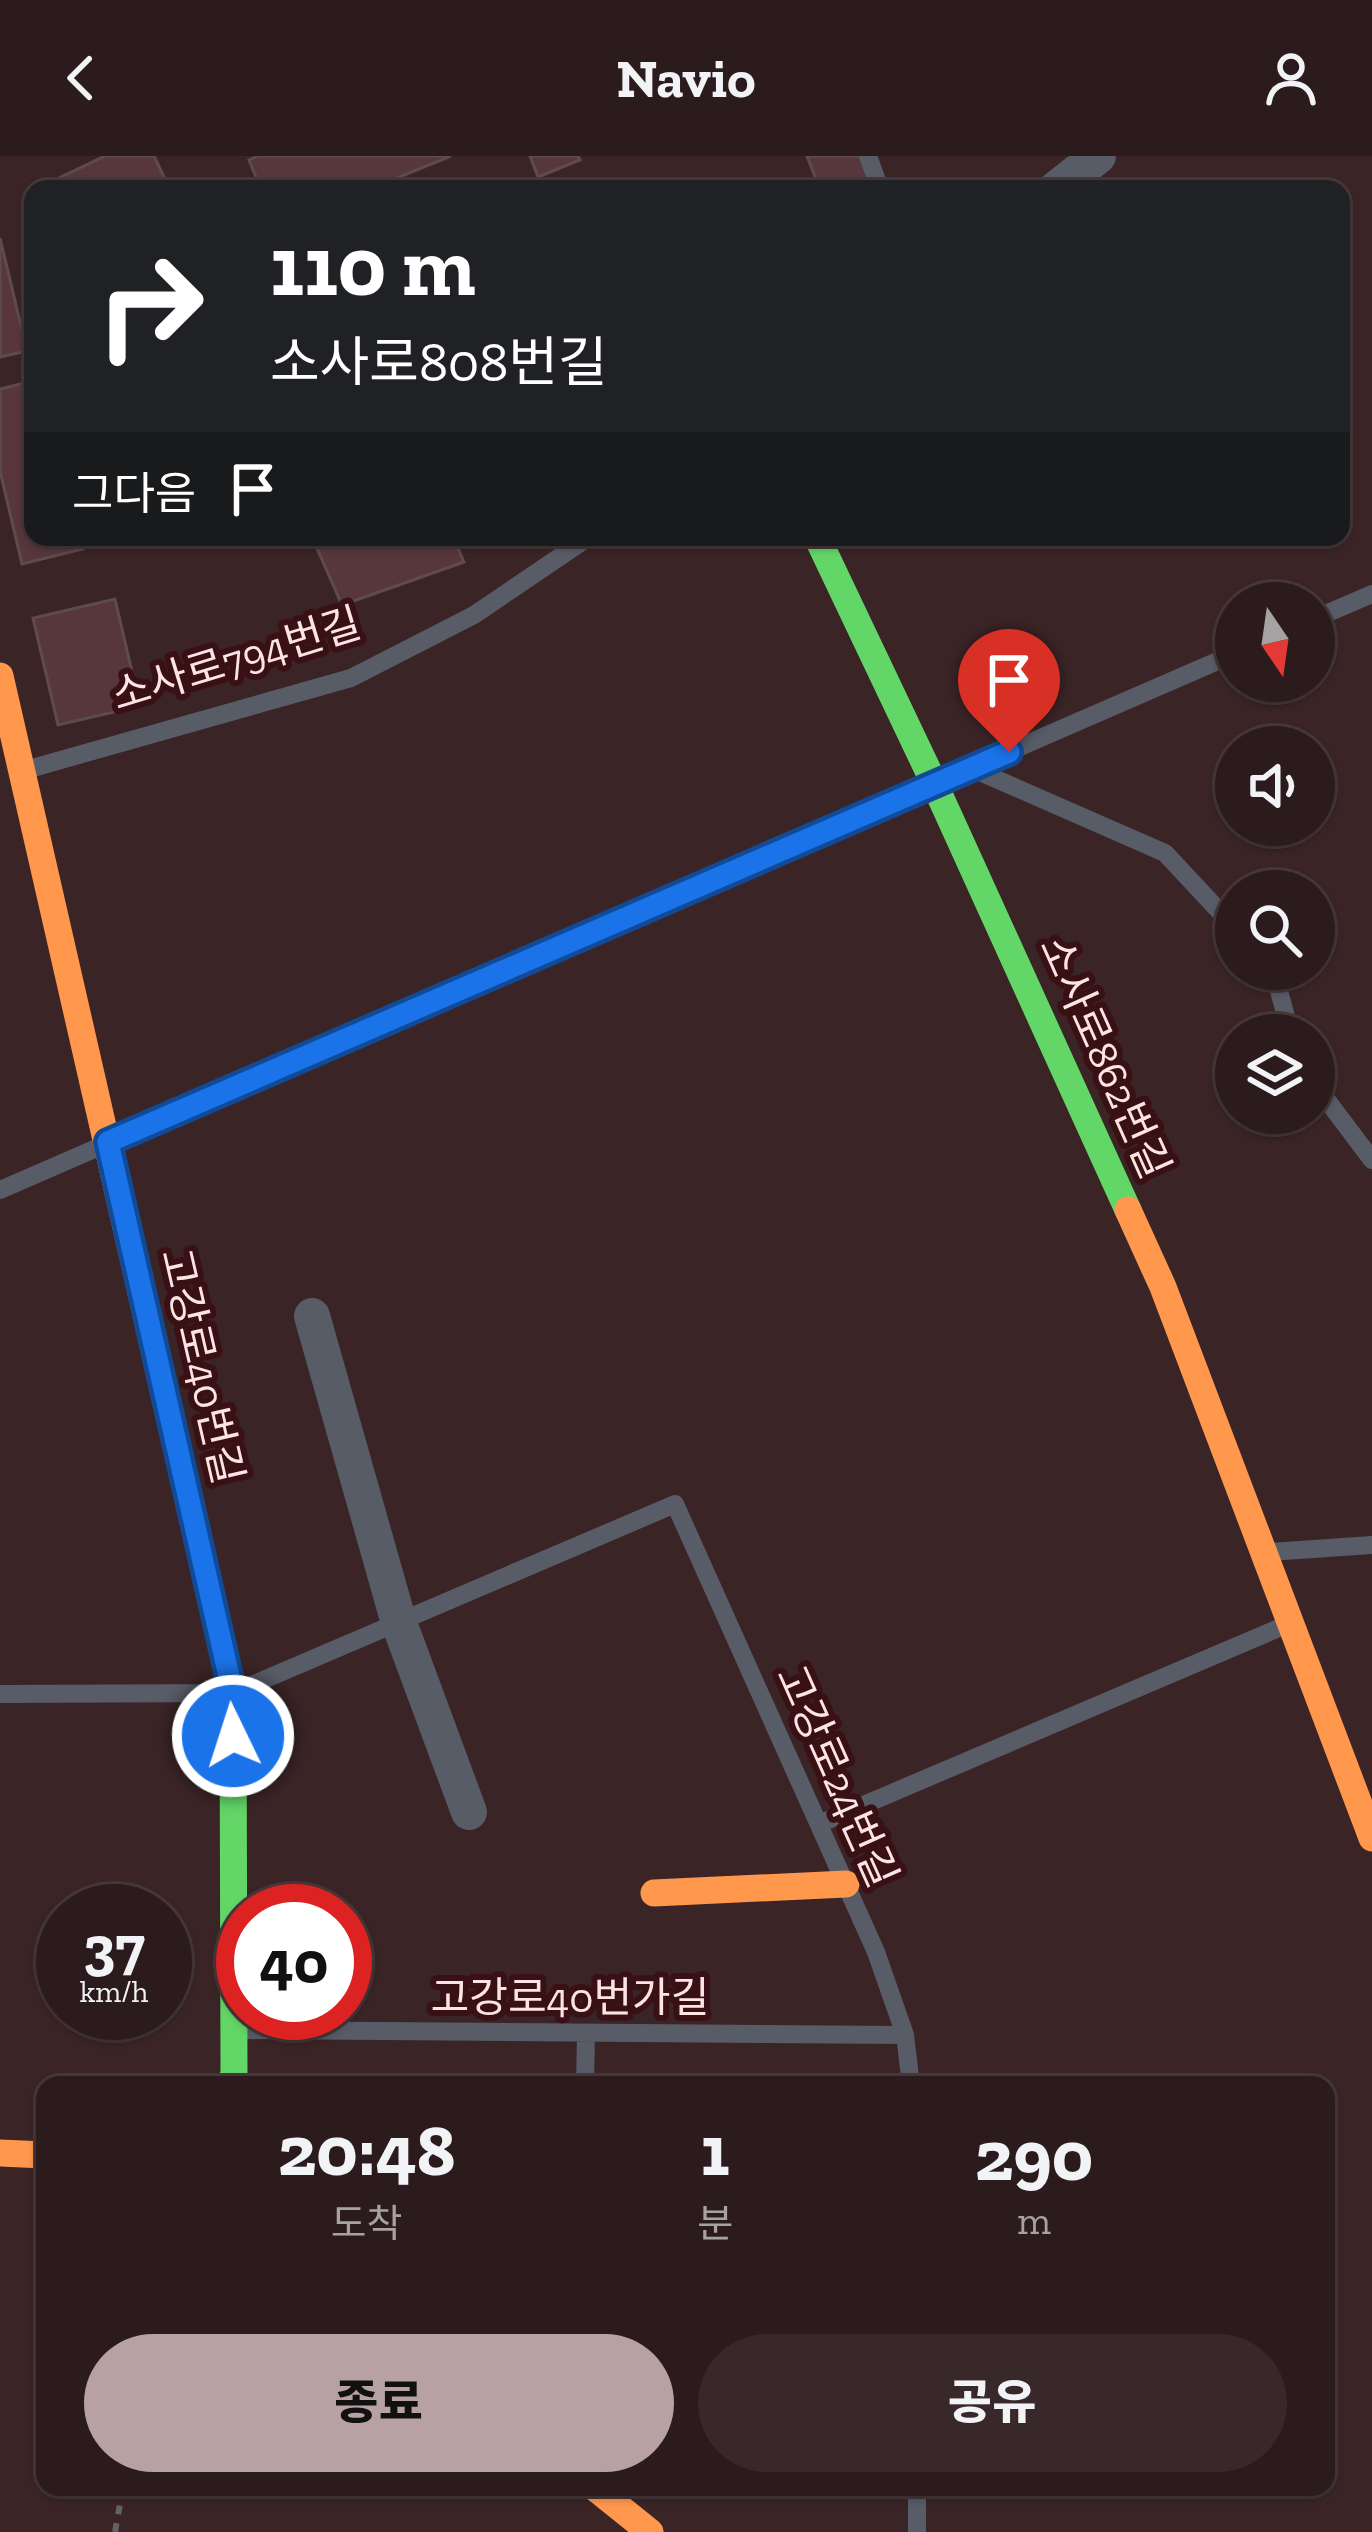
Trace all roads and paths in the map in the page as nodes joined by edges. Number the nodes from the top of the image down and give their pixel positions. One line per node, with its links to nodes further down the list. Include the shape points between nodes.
1 (1099, 156): 2 (street)
2 (1068, 180)
3 (576, 546): 10 (lane, 소사로794번길, via 474,615 351,678)
4 (821, 546): 11 (street, 소사로862번길)
5 (1372, 594): 6 (lane)
6 (1335, 610)
7 (1215, 662): 9 (lane)
8 (0, 676): 10 (street, 고강로40번길)
9 (971, 768): 11 (lane); 12 (lane, via 1165,853)
10 (12, 773): 14 (street, 고강로40번길)
11 (934, 783): 14 (lane); 19 (street, 소사로862번길, via 1163,1287)
12 (1215, 907)
13 (1335, 1111): 15 (lane)
14 (108, 1142): 16 (lane); 23 (street, 고강로40번길)
15 (1372, 1160)
16 (0, 1190)
17 (312, 1316): 20 (street)
18 (1372, 1545): 19 (lane)
19 (1263, 1552): 21 (street, 소사로862번길)
20 (399, 1622): 23 (lane); 24 (street); 25 (lane, 고강로24번길, via 675,1504)
21 (1291, 1623): 25 (lane); 26 (street, 소사로862번길)
22 (0, 1694): 23 (lane)
23 (233, 1694): 27 (street, 고강로40번길)
24 (469, 1812)
25 (819, 1824): 28 (lane, 고강로24번길)
26 (1372, 1838)
27 (234, 1884)
28 (846, 1884): 29 (street); 32 (lane, 고강로24번길)
29 (654, 1893)
30 (372, 2031): 31 (lane, 고강로40번가길)
31 (586, 2033): 32 (lane, 고강로40번가길); 35 (lane)
32 (905, 2035): 36 (lane, 고강로24번길)
33 (234, 2040): 34 (street, 고강로40번길)
34 (233, 2076)
35 (585, 2076)
36 (910, 2076)
37 (0, 2153): 38 (street)
38 (36, 2155)
39 (122, 2496): 42 (path)
40 (605, 2496): 43 (street)
41 (917, 2496): 44 (lane)
42 (116, 2532)
43 (650, 2532)
44 (917, 2532)

